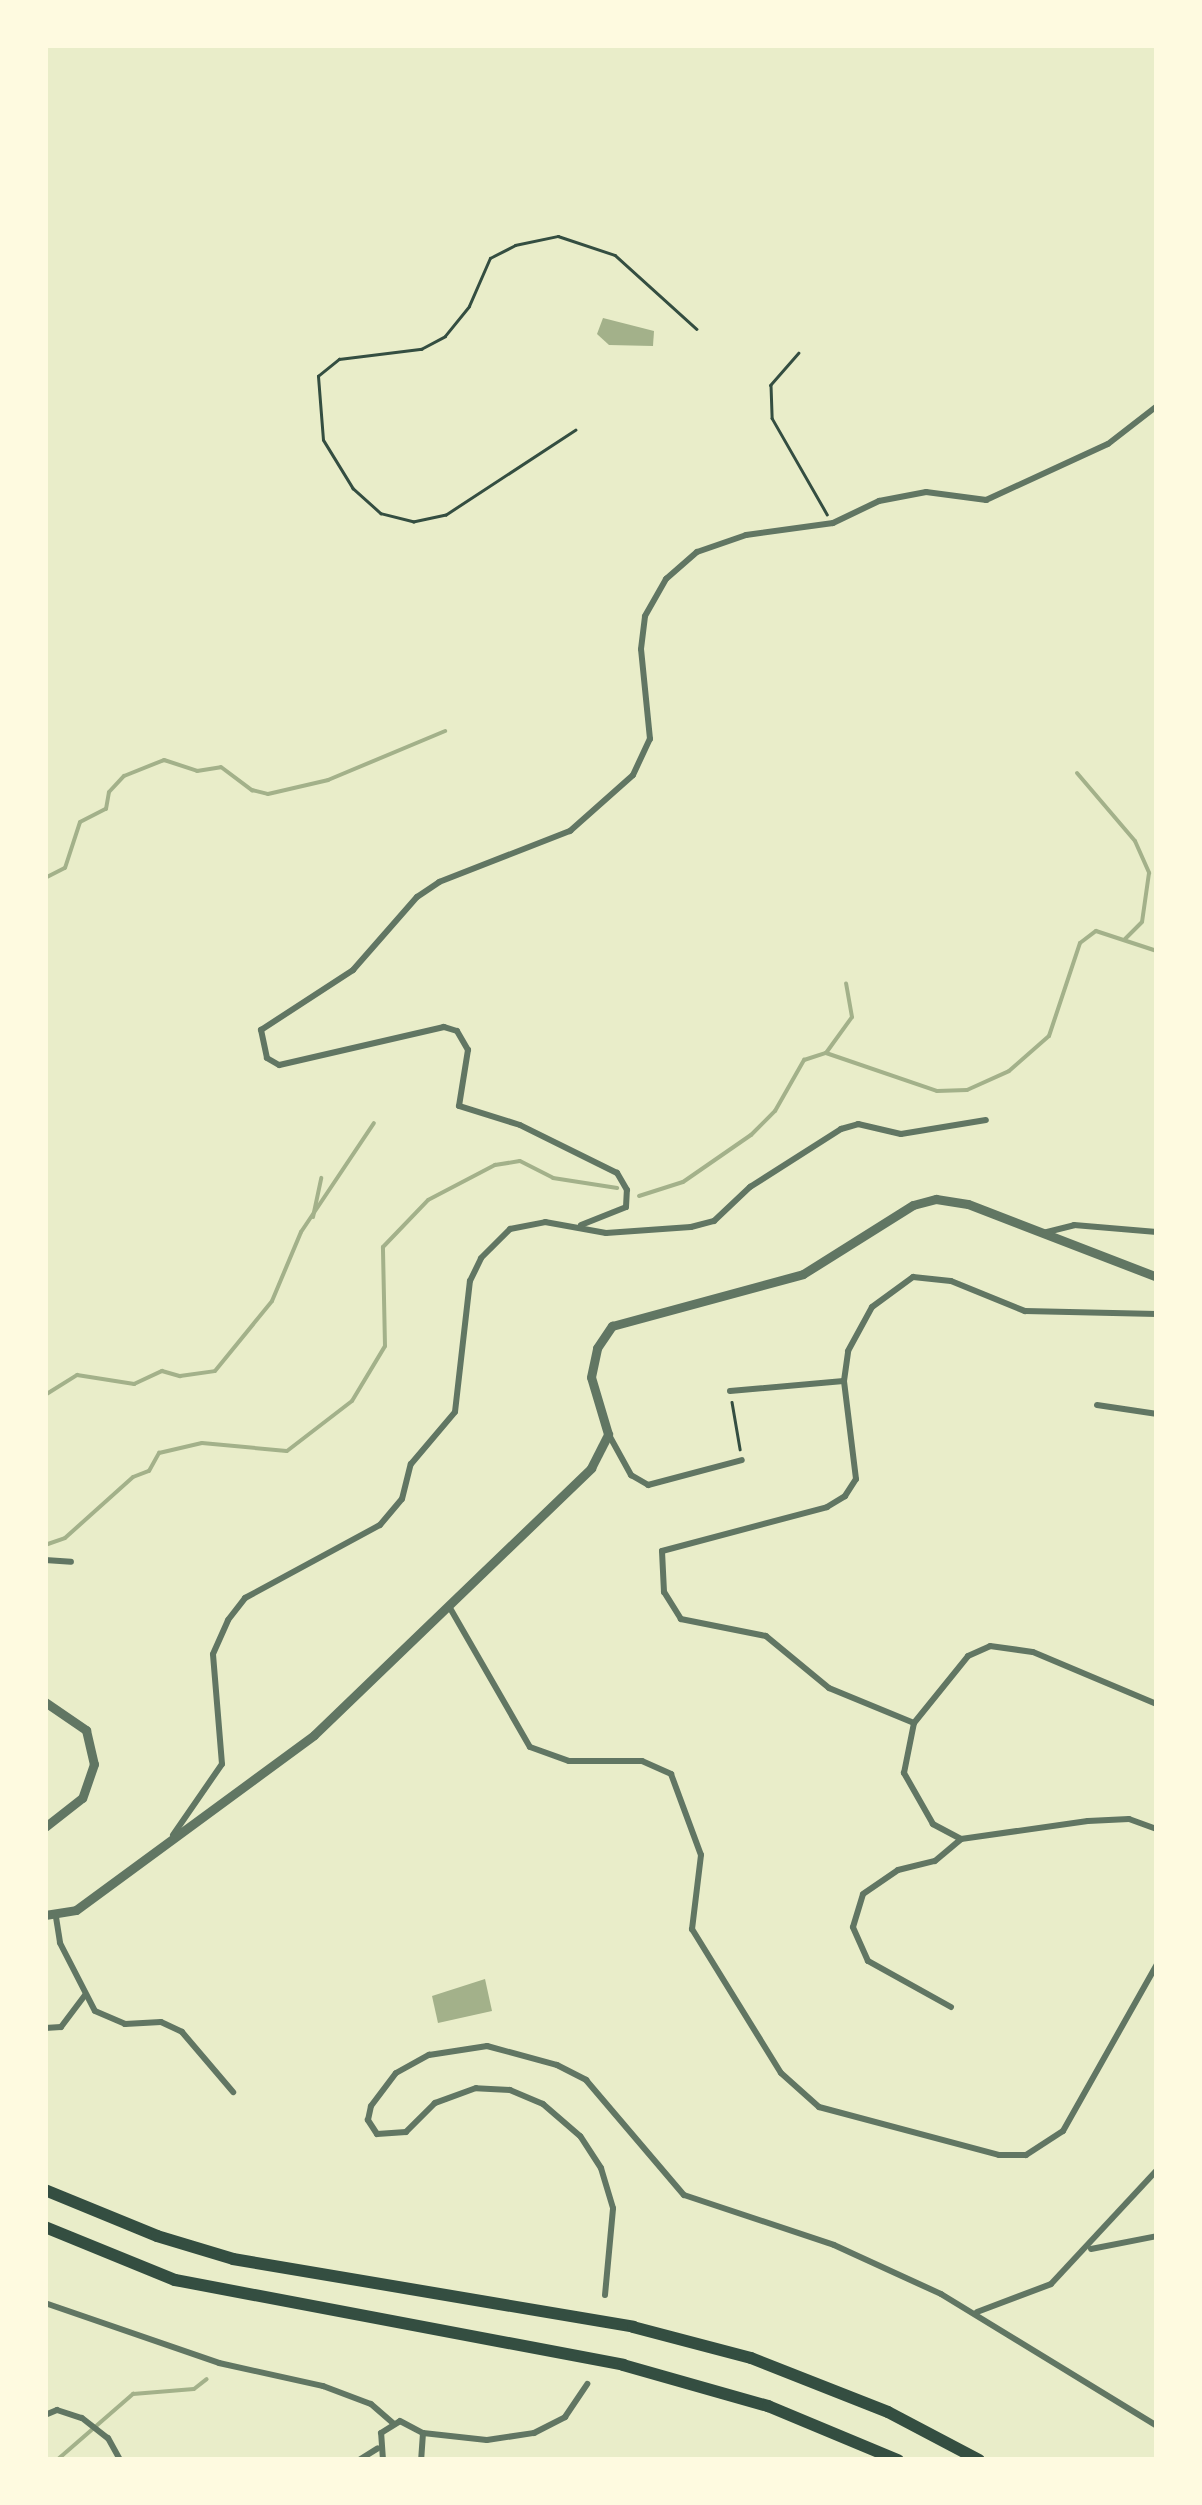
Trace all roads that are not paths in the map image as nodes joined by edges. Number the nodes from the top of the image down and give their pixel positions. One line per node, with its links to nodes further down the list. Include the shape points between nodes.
1 (1157, 406): 3 (street, via 1108,444 986,500 926,492 879,501 832,524 746,536 697,552 666,579 646,616 641,650 650,739 632,775 570,831 438,882 416,897 353,970 262,1030 267,1058 279,1065 444,1027 456,1031 468,1050 459,1106 520,1124 616,1173 627,1190 626,1207)
2 (986, 1120): 3 (street, via 901,1134 858,1124 841,1129 750,1188 714,1221 606,1233)
3 (581, 1224): 22 (street, via 510,1229 482,1258 470,1281 455,1412 411,1464 402,1499 380,1525 245,1598 228,1620 213,1654 222,1764)
4 (1157, 1232): 5 (street, via 1074,1225)
5 (1042, 1234): 6 (street); 12 (street, via 936,1198 803,1274 612,1326 597,1348 592,1378)
6 (1157, 1276)
7 (1157, 1314): 8 (street, via 1025,1311 951,1281 912,1278 857,1325)
8 (844, 1381): 9 (street); 19 (street, via 856,1480 845,1496 826,1508 675,1545 662,1551 658,1565 680,1619 766,1636 829,1688)
9 (730, 1391)
10 (1097, 1405): 11 (street)
11 (1157, 1414)
12 (608, 1434): 13 (street, via 631,1475 648,1485); 16 (street, via 592,1468)
13 (742, 1460)
14 (45, 1560): 15 (street)
15 (71, 1562)
16 (450, 1608): 22 (street, via 314,1734); 25 (street, via 530,1747 569,1761 663,1766 676,1783 701,1855 692,1928 699,1944 782,2074 819,2108 999,2154 1026,2155 1063,2131)
17 (45, 1702): 20 (street, via 86,1730 94,1764 82,1798)
18 (1157, 1704): 19 (street, via 1033,1652 990,1646 968,1656)
19 (914, 1722): 23 (street, via 904,1774 933,1824)
20 (45, 1827)
21 (1157, 1829): 23 (street, via 1129,1820 1088,1821)
22 (173, 1835): 24 (street, via 76,1910)
23 (961, 1839): 27 (street, via 936,1861 884,1877 863,1894 853,1915 868,1961)
24 (50, 1916): 26 (street)
25 (1157, 1964)
26 (85, 1995): 28 (street, via 61,2027); 29 (street, via 106,2020 161,2022 182,2032)
27 (951, 2007)
28 (45, 2028)
29 (233, 2092)
30 (1157, 2170): 34 (street)
31 (45, 2190): 50 (highway, via 157,2236 233,2258 634,2327 750,2358 888,2412)
32 (45, 2227): 49 (highway, via 175,2280 623,2365 768,2406)
33 (1157, 2236): 34 (street)
34 (1089, 2250): 37 (street, via 1038,2292)
35 (606, 2294): 37 (street, via 614,2208 601,2168 580,2136 543,2104 510,2090 476,2088 435,2103 406,2132 377,2134 368,2120 371,2106 396,2073 429,2055 459,2049 488,2046 540,2058 586,2080 684,2194 701,2204 834,2245)
36 (45, 2302): 40 (street, via 220,2363 324,2386 371,2404)
37 (976, 2312): 41 (street)
38 (588, 2384): 42 (street, via 565,2418 534,2433 487,2440)
39 (45, 2415): 45 (street, via 57,2410 82,2418 108,2438)
40 (393, 2422): 42 (street, via 407,2422); 43 (street)
41 (1157, 2426)
42 (423, 2434): 44 (street)
43 (378, 2448): 46 (street); 47 (street)
44 (421, 2459): 48 (street)
45 (120, 2460)
46 (359, 2460)
47 (383, 2460)
48 (429, 2460)
49 (898, 2460)
50 (980, 2460)

